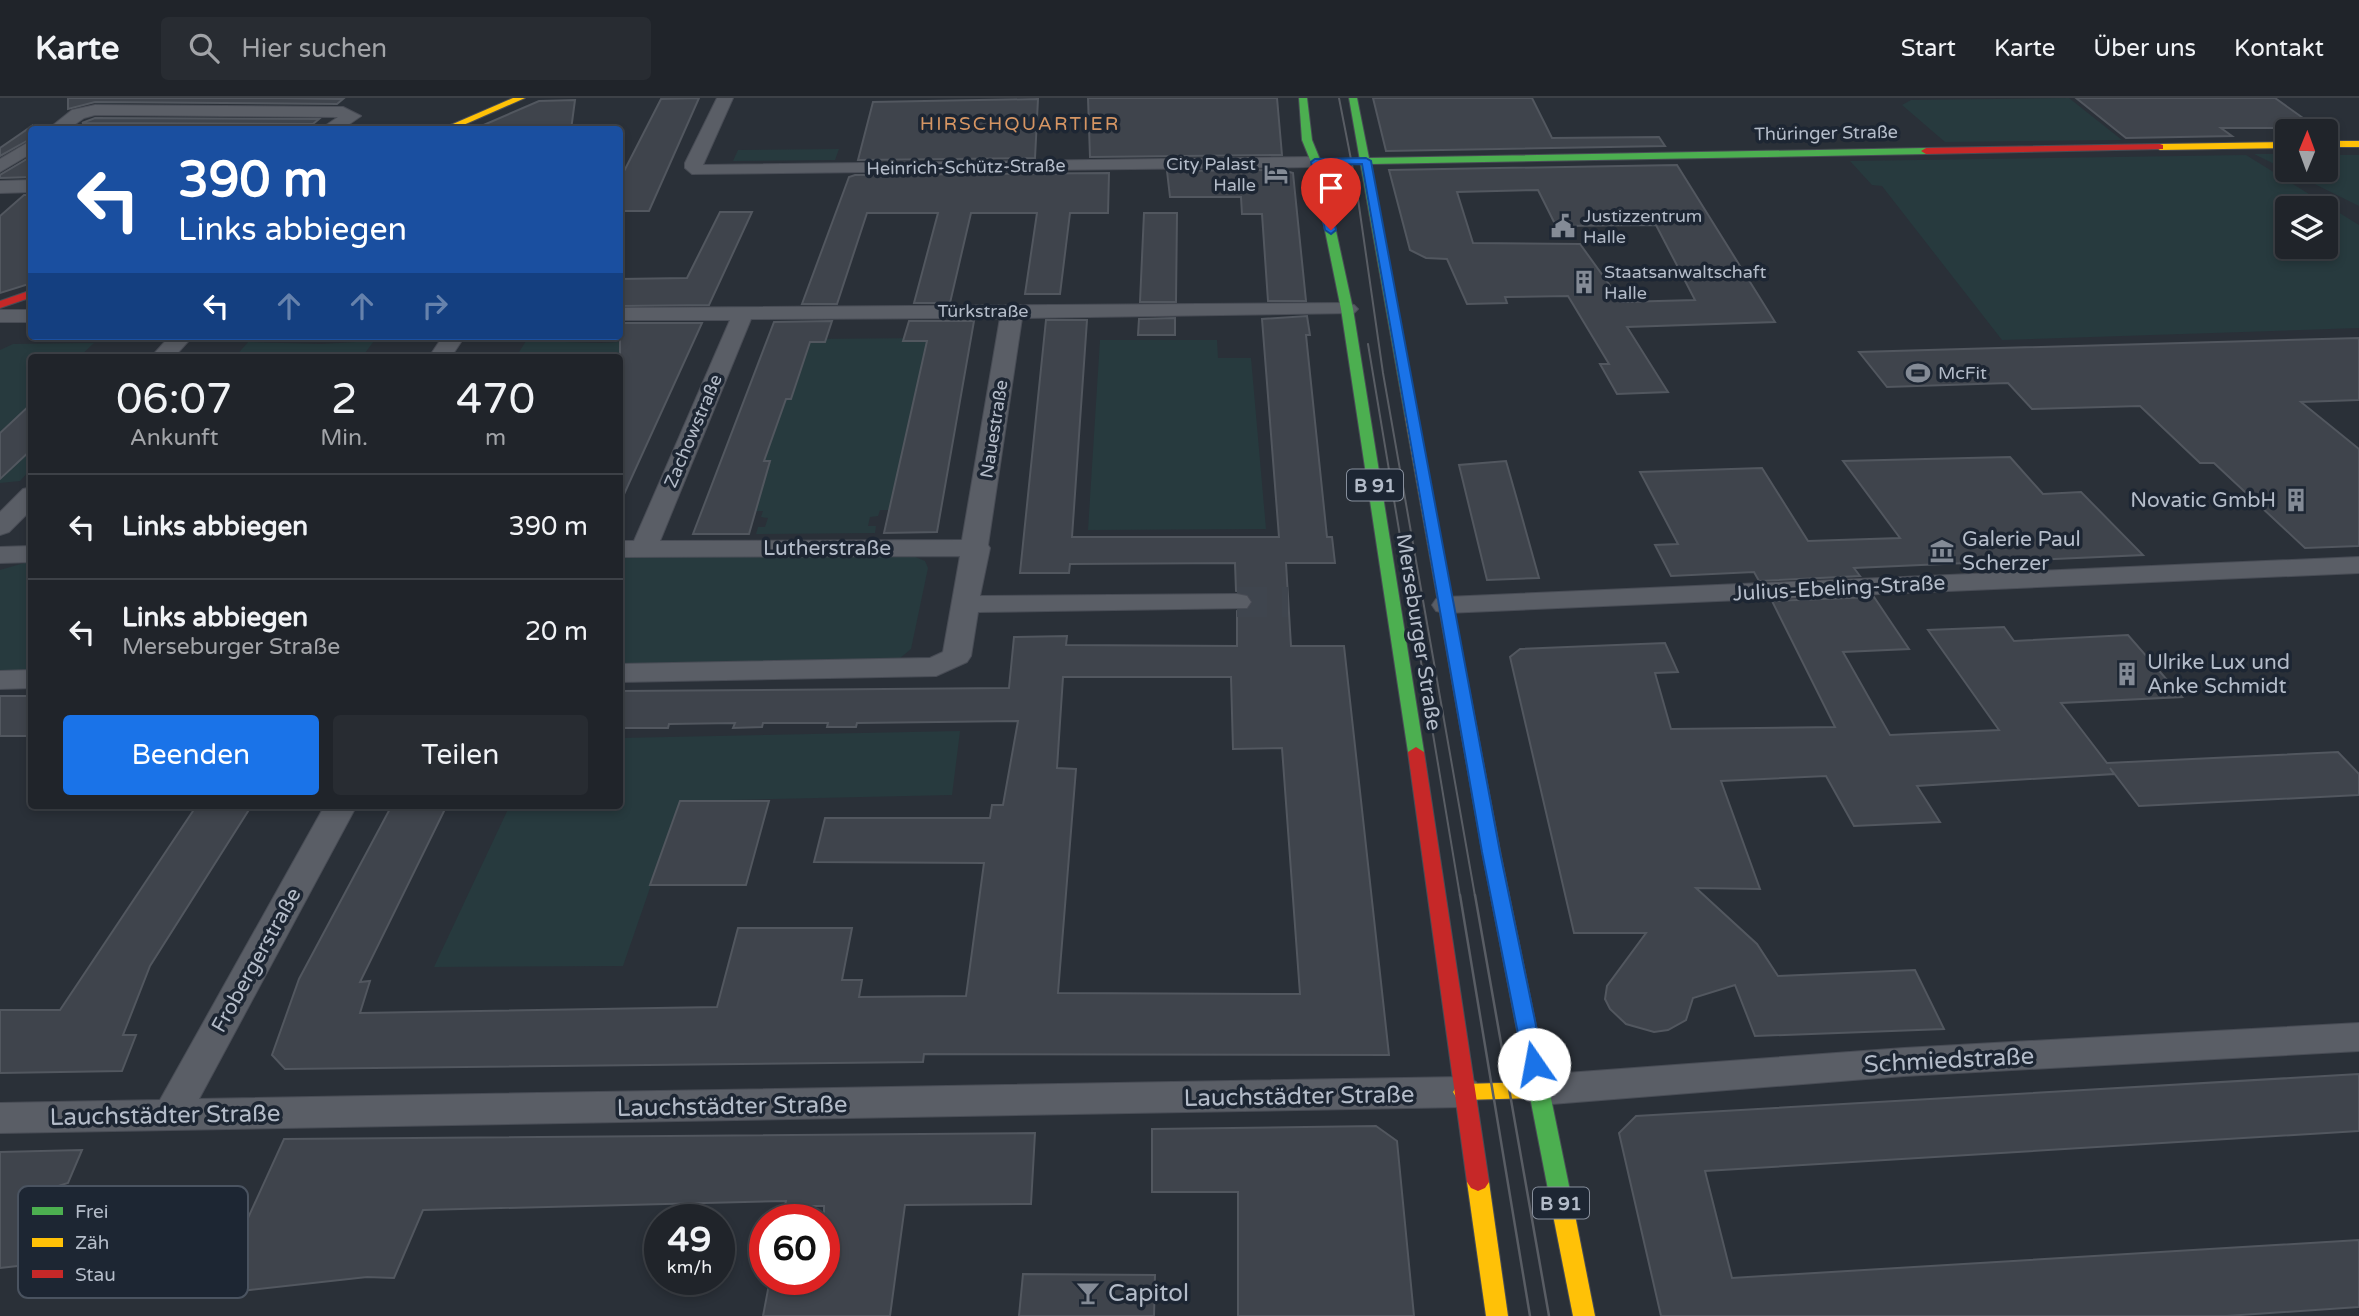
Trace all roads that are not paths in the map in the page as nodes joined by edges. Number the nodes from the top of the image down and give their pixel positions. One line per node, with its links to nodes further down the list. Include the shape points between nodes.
1 (521, 98): 7 (main road)
2 (724, 98): 13 (street, Heinrich-Schütz-Straße, via 694,163 698,170)
3 (1303, 98): 13 (main road, Merseburger Straße / B 91, via 1307,140)
4 (1353, 98): 12 (main road, Merseburger Straße / B 91)
5 (61, 126): 6 (street, via 78,114 95,110 343,112 353,116)
6 (334, 126)
7 (453, 126)
8 (2359, 144): 10 (main road)
9 (2275, 145): 12 (main road, Thüringer Straße)
10 (2338, 145)
11 (28, 148): 14 (street)
12 (1366, 161): 13 (main road, Thüringer Straße); 36 (main road, Merseburger Straße / B 91)
13 (1331, 162): 19 (main road, Merseburger Straße / B 91)
14 (0, 167)
15 (28, 186): 16 (street)
16 (0, 187)
17 (28, 294): 18 (main road)
18 (0, 305)
19 (1347, 309): 20 (street, Türkstraße); 43 (main road, Merseburger Straße / B 91, via 1408,692)
20 (1012, 311): 21 (street, Türkstraße); 29 (street, Nauestraße)
21 (743, 313): 22 (street, Türkstraße); 30 (street, Zachowstraße)
22 (623, 314)
23 (0, 316): 24 (street)
24 (28, 316)
25 (178, 340): 26 (street)
26 (165, 354)
27 (28, 498): 28 (street)
28 (0, 527)
29 (976, 548): 30 (street, Lutherstraße); 35 (street)
30 (632, 549)
31 (28, 554): 32 (street)
32 (0, 555)
33 (2359, 565): 36 (street, Julius-Ebeling-Straße)
34 (1237, 602): 35 (street)
35 (966, 604): 37 (street, via 957,656 936,667)
36 (1446, 605): 42 (main road, Merseburger Straße / B 91)
37 (623, 673)
38 (28, 679): 39 (street)
39 (0, 680)
40 (339, 809): 44 (street, Frobergerstraße)
41 (2359, 1037): 42 (street, Schmiedstraße, via 1904,1062)
42 (1539, 1090): 43 (main road); 47 (main road, Merseburger Straße / B 91)
43 (1463, 1092): 44 (street, Lauchstädter Straße); 46 (main road, Merseburger Straße / B 91)
44 (171, 1116): 45 (street, Lauchstädter Straße)
45 (0, 1118)
46 (1497, 1316)
47 (1584, 1316)

